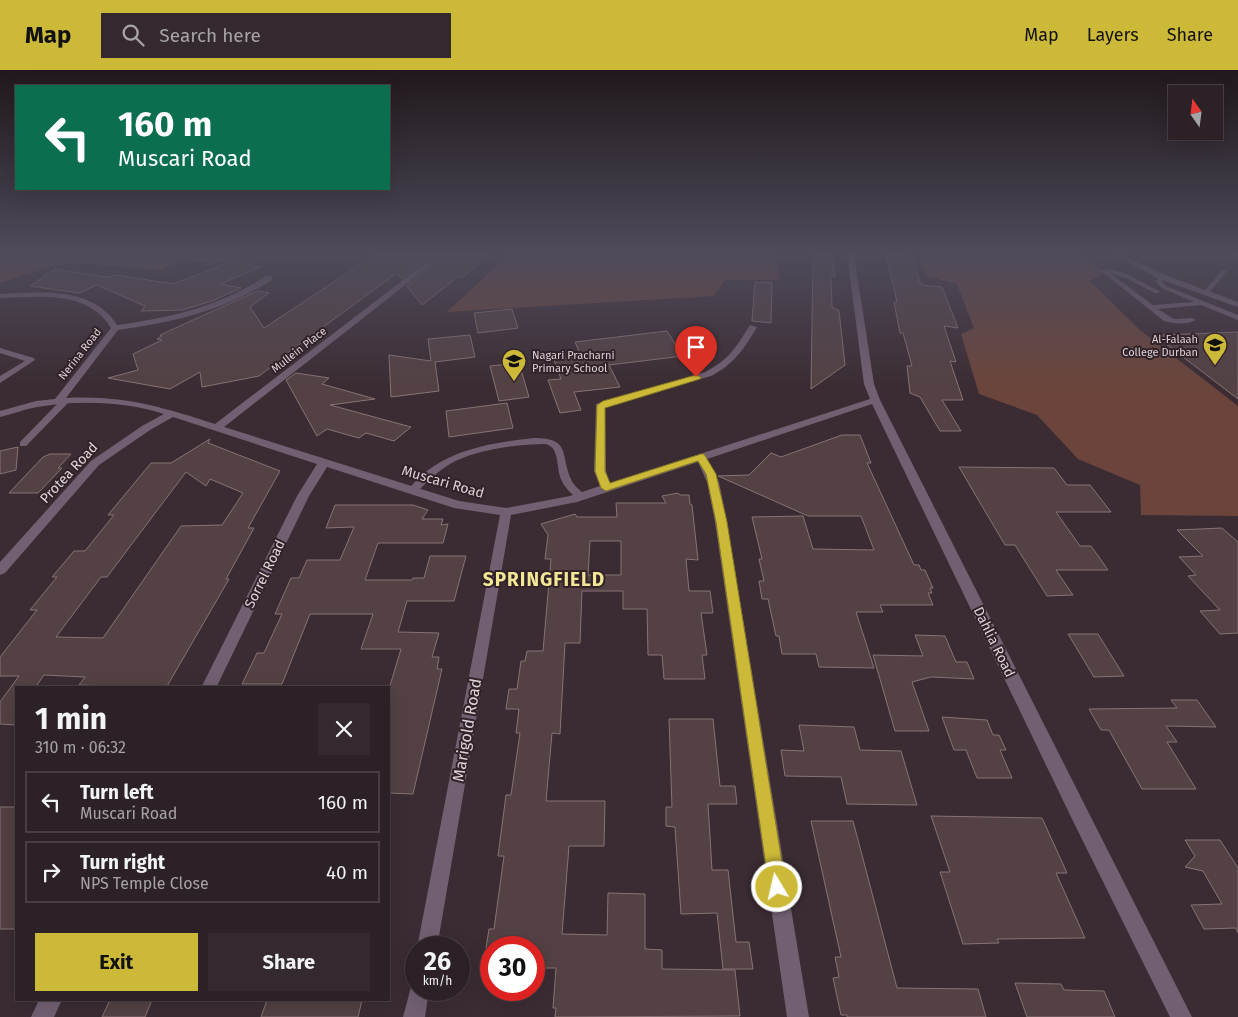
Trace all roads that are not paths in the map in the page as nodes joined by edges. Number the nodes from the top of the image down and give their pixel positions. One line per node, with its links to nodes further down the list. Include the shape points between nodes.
1 (70, 298): 15 (street, Nerina Road, via 86,301 104,310)
2 (236, 298): 15 (street, via 216,307 172,318)
3 (384, 298): 24 (street, Mullein Place)
4 (857, 298): 20 (street, Dahlia Road, via 869,384)
5 (1141, 298): 10 (lane)
6 (1188, 298): 8 (lane)
7 (1220, 298): 9 (street)
8 (1201, 304): 10 (lane); 11 (lane)
9 (1238, 305)
10 (1152, 307): 12 (lane, via 1170,321)
11 (1238, 318): 13 (lane, via 1232,320)
12 (1192, 320)
13 (1238, 326)
14 (753, 327): 28 (street, via 732,361 723,367 600,406 600,471)
15 (115, 328): 21 (street, Nerina Road)
16 (0, 350): 17 (lane)
17 (14, 354): 18 (lane); 19 (lane, via 31,360)
18 (0, 360)
19 (0, 380)
20 (875, 400): 26 (street, Muscari Road); 40 (street, Dahlia Road)
21 (60, 402): 22 (street, Muscari Road, via 132,403); 23 (street); 25 (lane)
22 (173, 413): 24 (street, Muscari Road); 32 (street, Protea Road, via 95,463)
23 (0, 414)
24 (217, 427): 27 (street, Muscari Road)
25 (23, 444)
26 (701, 456): 28 (street, Muscari Road); 39 (street, via 713,482 721,522)
27 (324, 462): 29 (street, Muscari Road); 33 (street, Sorrel Road, via 303,496)
28 (606, 488): 30 (street, Muscari Road)
29 (413, 490): 30 (lane, via 436,470 468,453 529,441 546,441 553,442 558,448 567,482); 31 (street, Muscari Road, via 458,505)
30 (580, 496): 31 (street, Muscari Road)
31 (506, 512): 34 (street, Marigold Road)
32 (0, 570)
33 (209, 686)
34 (429, 936)
35 (50, 1001): 37 (street)
36 (417, 1001): 38 (street)
37 (42, 1017)
38 (414, 1017)
39 (798, 1017)
40 (1181, 1017)

